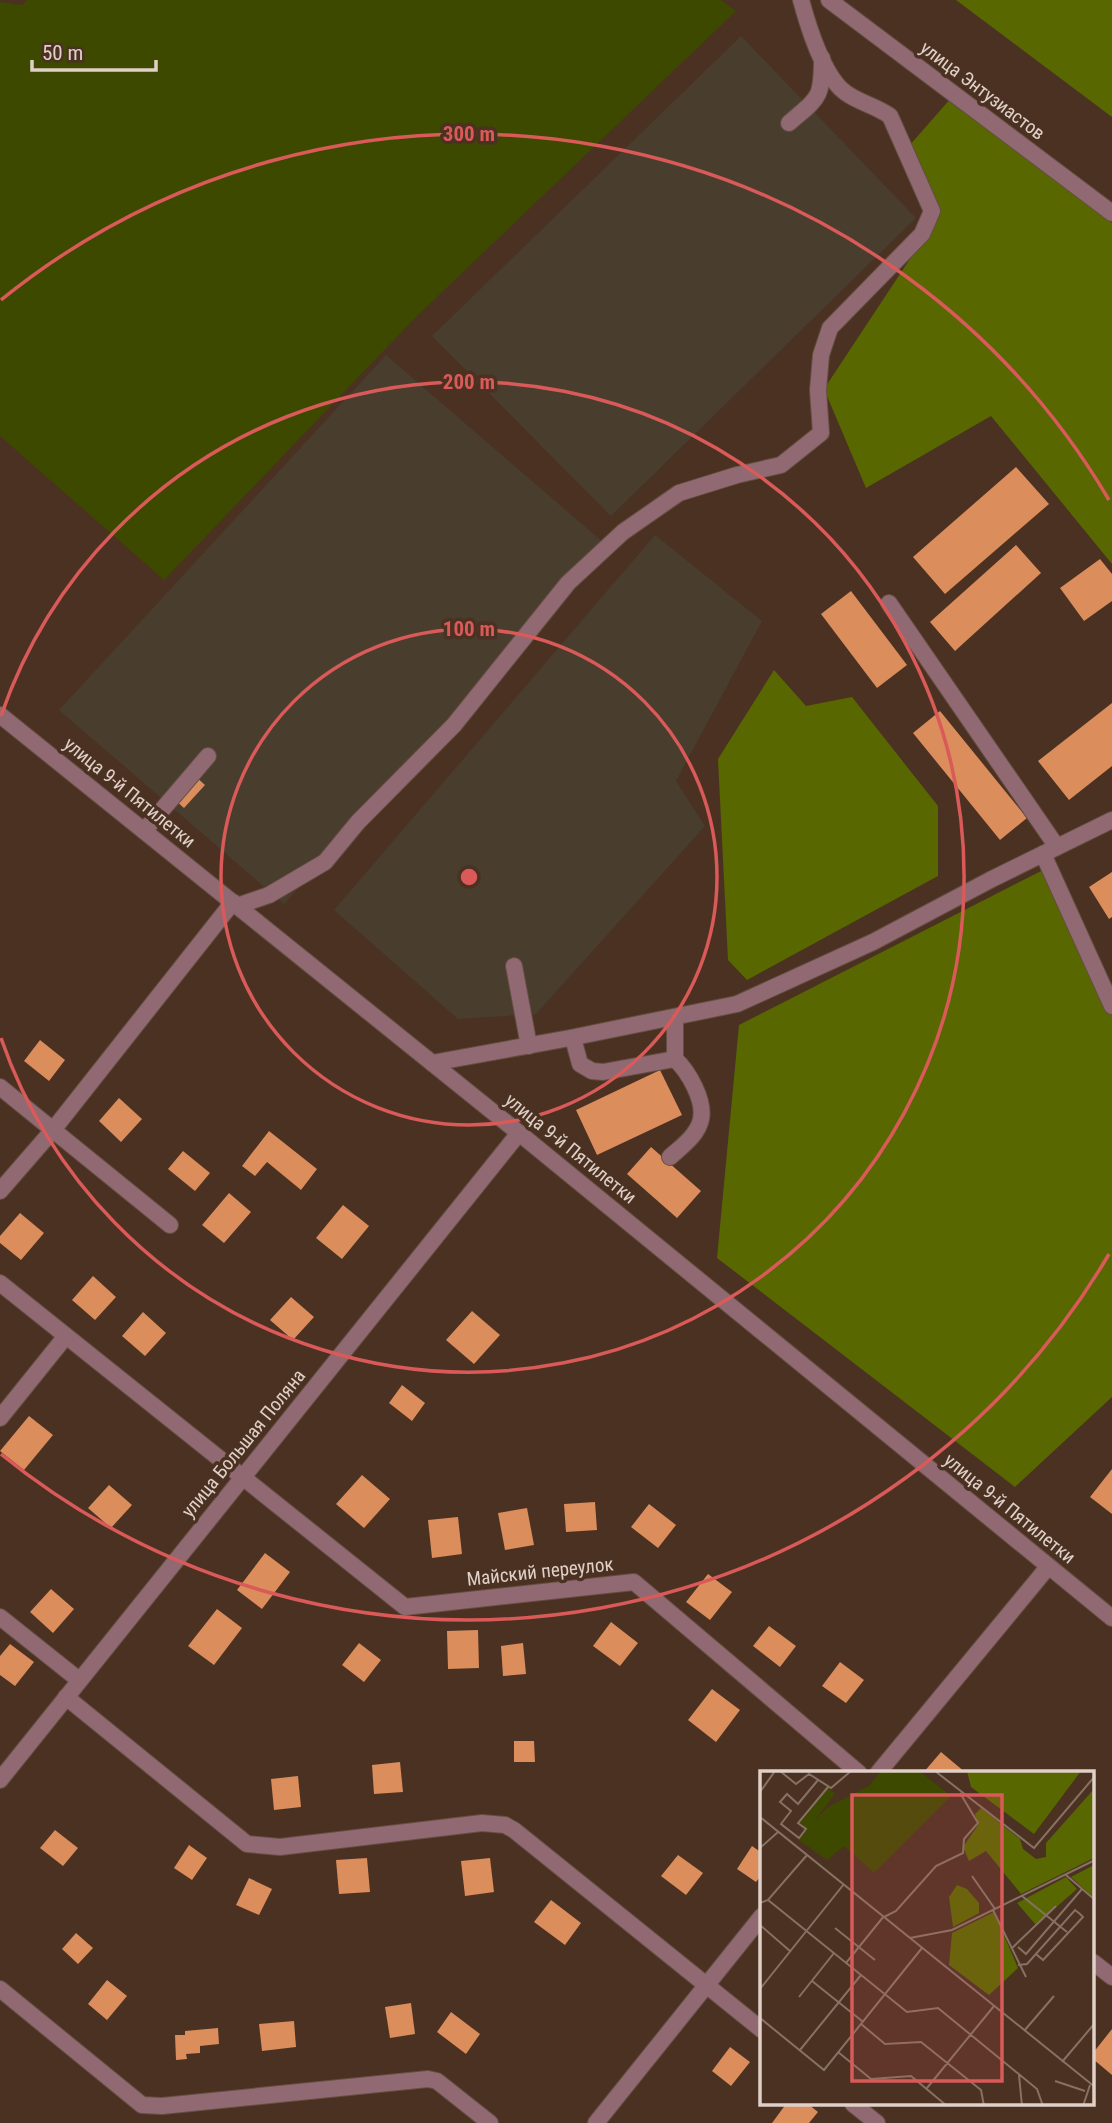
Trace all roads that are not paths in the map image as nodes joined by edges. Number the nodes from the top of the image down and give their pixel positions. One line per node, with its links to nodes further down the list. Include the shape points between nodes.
1 (801, 0): 3 (street)
2 (829, 0): 5 (street, улица Энтузиастов)
3 (822, 57): 4 (street, via 820,93); 12 (street, via 844,92 890,116 932,211 922,233 830,328 821,355 818,390 821,433 781,465 679,493 624,532 568,583 454,725 325,862 269,895)
4 (789, 123)
5 (1112, 213)
6 (888, 603): 11 (street)
7 (0, 715): 10 (street, улица 9-й Пятилетки)
8 (208, 756): 10 (street)
9 (1112, 820): 11 (street)
10 (144, 831): 12 (street, улица 9-й Пятилетки)
11 (1050, 850): 14 (street); 15 (street, via 873,942 737,1004)
12 (235, 904): 19 (street, улица 9-й Пятилетки); 21 (street)
13 (514, 966): 17 (street)
14 (1112, 1006)
15 (675, 1017): 16 (street); 18 (street)
16 (573, 1038): 17 (street); 18 (street, via 580,1064 592,1071)
17 (529, 1046): 19 (street)
18 (675, 1059): 23 (street, via 697,1091 701,1118 689,1140)
19 (432, 1063): 22 (street, улица 9-й Пятилетки)
20 (0, 1087): 21 (street)
21 (53, 1130): 24 (street); 25 (street)
22 (519, 1133): 29 (street, улица Большая Поляна); 30 (street, улица 9-й Пятилетки)
23 (670, 1157)
24 (0, 1191)
25 (170, 1225)
26 (0, 1283): 27 (street, Майский переулок)
27 (66, 1336): 28 (street); 29 (street, Майский переулок)
28 (0, 1418)
29 (242, 1478): 33 (street, улица Большая Поляна); 35 (street, Майский переулок, via 405,1607 634,1582)
30 (1048, 1567): 32 (street, улица 9-й Пятилетки); 36 (street)
31 (0, 1616): 33 (street)
32 (1112, 1618)
33 (79, 1680): 34 (street, улица Большая Поляна)
34 (66, 1697): 37 (street, улица Большая Поляна); 41 (street, via 247,1844 280,1847 482,1823 505,1825)
35 (857, 1771)
36 (879, 1771)
37 (0, 1780)
38 (760, 1918): 41 (street)
39 (1094, 1963): 40 (street)
40 (1112, 1977)
41 (706, 1985): 43 (street); 46 (street)
42 (0, 1989): 45 (street, via 142,2105 428,2079 437,2081)
43 (760, 2028)
44 (856, 2106): 47 (street)
45 (490, 2123)
46 (596, 2123)
47 (877, 2123)

